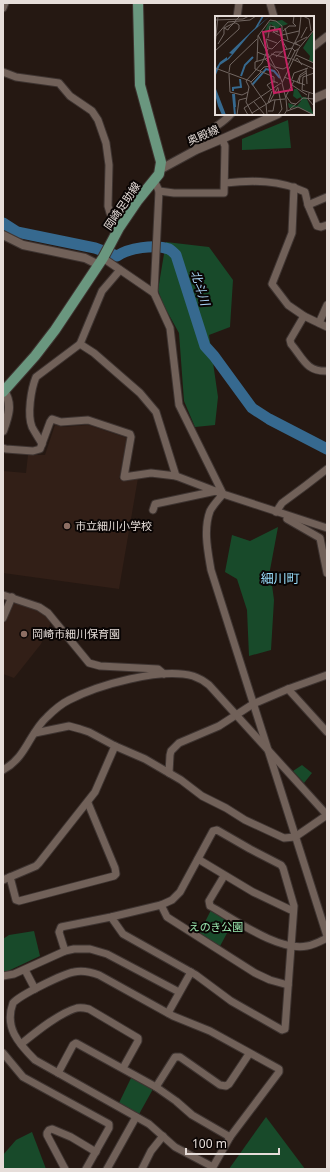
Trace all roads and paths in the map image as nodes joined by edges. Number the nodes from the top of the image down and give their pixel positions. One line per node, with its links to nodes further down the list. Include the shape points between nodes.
1 (6, 3): 5 (street)
2 (138, 3): 17 (main road, via 140,85)
3 (239, 3): 6 (street)
4 (270, 3): 7 (street)
5 (3, 8)
6 (237, 16)
7 (274, 16)
8 (327, 36): 9 (street)
9 (314, 46)
10 (3, 72): 25 (street, via 16,77 59,83 70,96 92,111 106,143 109,165 108,206)
11 (327, 93): 12 (street)
12 (314, 99)
13 (230, 115): 16 (street, via 202,136)
14 (276, 115): 15 (street, 奥殿線)
15 (222, 139): 16 (street, 奥殿線); 19 (street, via 225,146)
16 (196, 150): 17 (street, 奥殿線)
17 (161, 169): 18 (main road, 岡崎足助線)
18 (154, 180): 21 (street); 25 (main road, 岡崎足助線)
19 (225, 183): 20 (street, via 251,180); 21 (street, via 223,194)
20 (294, 187): 23 (street, via 305,192); 31 (street, via 292,233 272,284 288,305)
21 (159, 191): 29 (street)
22 (327, 197): 23 (street)
23 (308, 205): 24 (street, via 317,226)
24 (327, 225)
25 (120, 228): 27 (main road, 岡崎足助線)
26 (3, 235): 27 (street, via 23,245 85,258)
27 (104, 257): 28 (street); 36 (main road, 岡崎足助線, via 55,330)
28 (120, 270): 29 (street); 34 (street, via 102,291)
29 (154, 293): 42 (street, via 170,328 178,405)
30 (327, 305): 32 (street)
31 (304, 316): 32 (street); 35 (street, via 290,340 291,344 307,366 318,371)
32 (319, 323): 33 (street)
33 (327, 327)
34 (80, 344): 38 (street, via 34,381 30,422); 41 (street, via 140,392 156,412)
35 (327, 371)
36 (3, 392): 37 (street, via 9,403)
37 (3, 431)
38 (42, 444): 39 (street, via 40,449 33,451); 41 (street, via 52,419 62,422 88,420 130,434 124,477 151,473)
39 (3, 448)
40 (327, 469): 44 (street, via 282,502)
41 (176, 476): 42 (street)
42 (220, 493): 43 (street, via 156,504); 44 (street); 53 (street, via 208,519 206,532 209,562)
43 (153, 510)
44 (275, 511): 45 (street); 46 (street, via 320,538)
45 (327, 528)
46 (327, 573)
47 (3, 595): 48 (street)
48 (12, 597): 49 (street); 50 (street, via 48,613 89,663 158,670)
49 (3, 618)
50 (164, 674): 54 (street, via 182,674 198,678 209,685); 56 (street, via 134,678 68,700 41,722)
51 (327, 675): 52 (street)
52 (288, 689): 53 (street); 55 (street)
53 (253, 704): 54 (street); 58 (street)
54 (236, 716): 58 (street); 60 (street, via 220,726 179,743 171,751)
55 (327, 732)
56 (35, 733): 57 (street, via 68,726 89,732); 59 (street, via 23,753)
57 (114, 746): 60 (street); 61 (street, via 98,786)
58 (269, 752): 62 (street); 62 (street, via 327,815)
59 (3, 770)
60 (169, 773): 62 (street, via 202,796 245,820 284,838)
61 (88, 803): 65 (street, via 36,866); 65 (street, via 115,868 114,876 19,901 16,900)
62 (295, 837): 70 (street)
63 (198, 859): 64 (street); 67 (street, via 177,896); 68 (street, via 213,831 217,830 282,866 294,905)
64 (224, 876): 68 (street); 71 (street, via 209,901 210,906 269,939)
65 (10, 877): 66 (street)
66 (3, 880)
67 (162, 905): 69 (street); 76 (street, via 167,917 237,963 270,980)
68 (293, 912): 71 (street)
69 (111, 917): 72 (street, via 61,927 59,932); 74 (street, via 123,934)
70 (327, 937): 71 (street, via 306,946)
71 (291, 946): 76 (street)
72 (65, 951): 73 (street); 78 (street, via 82,949 100,952)
73 (25, 970): 75 (street); 77 (street)
74 (191, 972): 76 (street, via 231,1001 284,1030); 78 (street)
75 (3, 976)
76 (288, 985)
77 (35, 989): 79 (street, via 69,973 90,972); 80 (street, via 13,1002)
78 (179, 992): 79 (street)
79 (168, 1013): 83 (street, via 210,1031)
80 (6, 1021): 81 (street)
81 (21, 1044): 84 (street, via 72,1010 89,1009 138,1038); 85 (street, via 35,1060)
82 (3, 1053): 90 (street, via 23,1077 109,1124)
83 (249, 1054): 86 (street, via 226,1086 220,1085 180,1057 175,1057); 89 (street, via 279,1071)
84 (123, 1068): 85 (street, via 76,1043 73,1044); 86 (street)
85 (58, 1073): 87 (street)
86 (156, 1087): 89 (street, via 192,1115)
87 (136, 1117): 88 (street); 94 (street)
88 (163, 1136): 91 (street, via 180,1150); 95 (street, via 151,1151)
89 (230, 1137): 91 (street)
90 (96, 1152): 92 (street, via 71,1137 49,1130 47,1136); 93 (street)
91 (212, 1168)
92 (65, 1169)
93 (86, 1169)
94 (107, 1169)
95 (142, 1169)

